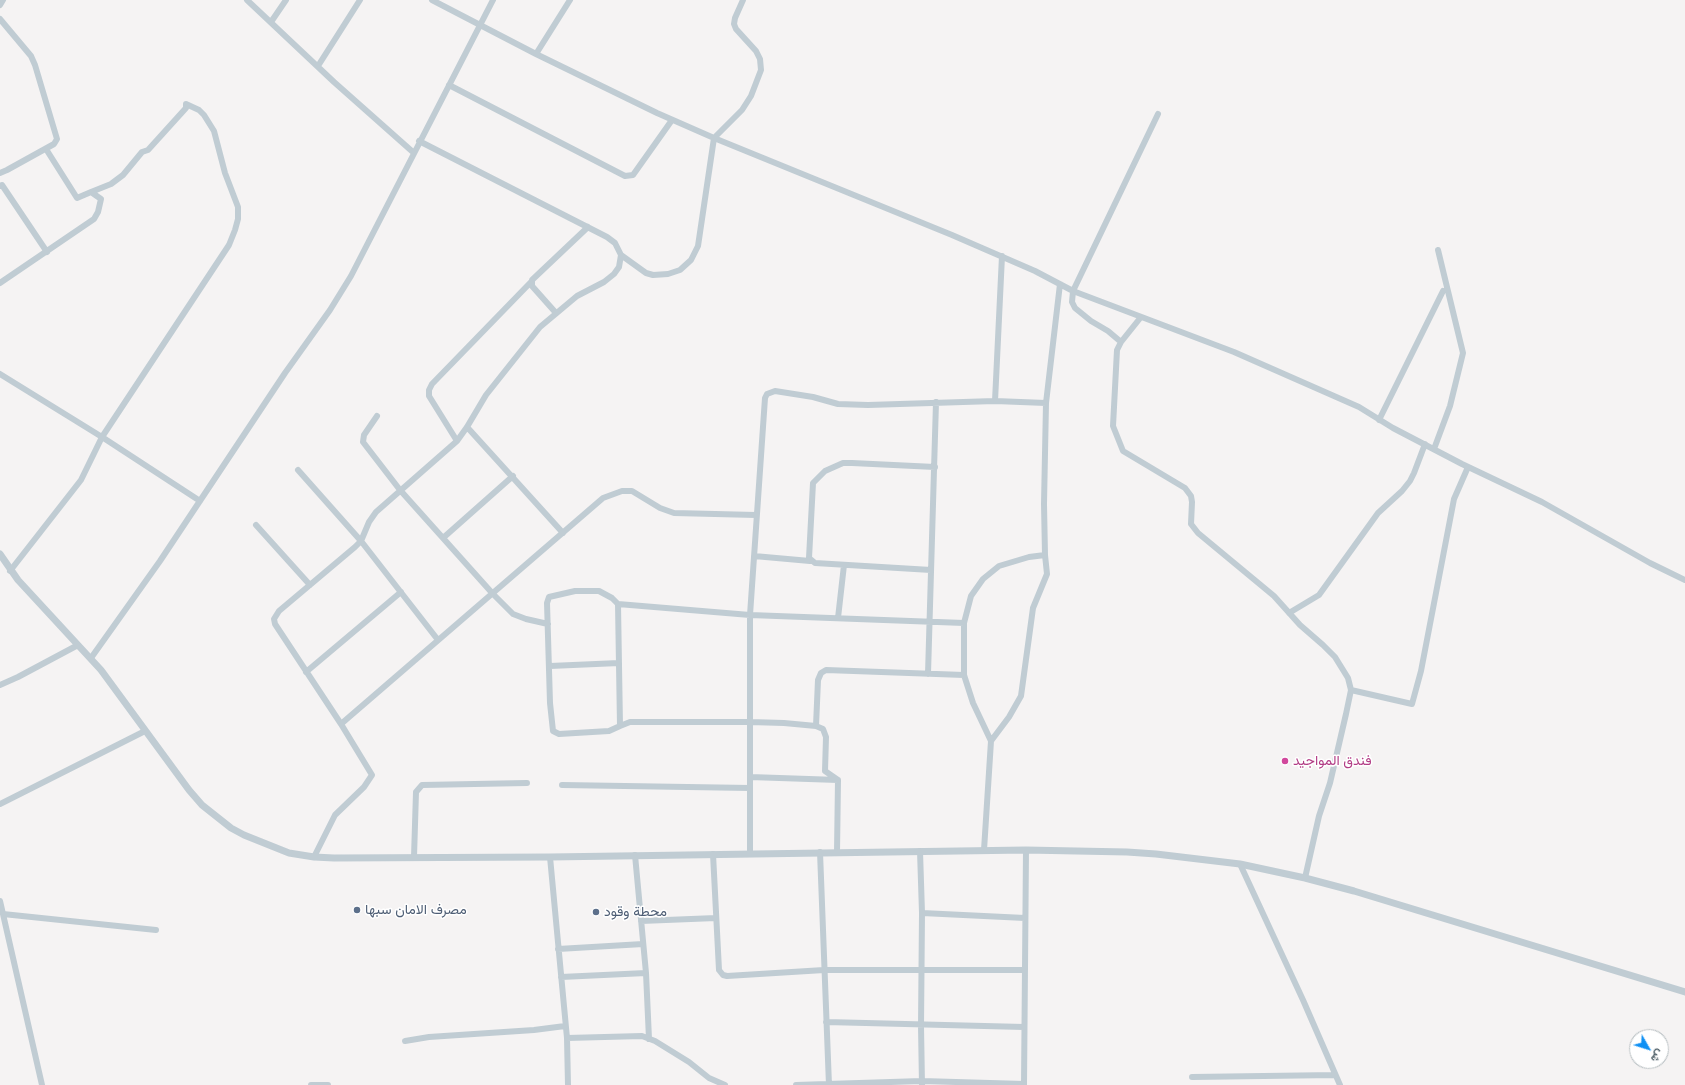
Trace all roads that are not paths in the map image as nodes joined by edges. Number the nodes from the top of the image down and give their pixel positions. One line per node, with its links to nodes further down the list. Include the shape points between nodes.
1 (3, 0): 9 (street)
2 (247, 0): 11 (street)
3 (286, 0): 11 (street)
4 (360, 0): 14 (street)
5 (432, 0): 12 (street)
6 (493, 0): 12 (street)
7 (570, 0): 13 (street)
8 (743, 0): 18 (street, via 734,24 756,51 761,70 751,96 742,110)
9 (0, 5)
10 (0, 19): 20 (street, via 36,65 57,139)
11 (271, 22): 14 (street)
12 (480, 25): 13 (street); 15 (street)
13 (536, 54): 17 (street)
14 (318, 66): 21 (street)
15 (449, 85): 17 (street, via 625,176 633,175); 19 (street)
16 (1158, 114): 33 (street)
17 (672, 120): 18 (street)
18 (714, 138): 28 (street, via 698,246 691,260 680,270 653,275 646,273); 29 (street)
19 (420, 141): 21 (street); 25 (street)
20 (46, 149): 22 (street); 24 (street, via 77,198)
21 (414, 153): 54 (street, via 351,276)
22 (0, 173)
23 (1, 184): 27 (street)
24 (91, 192): 27 (street, via 101,199 95,217); 45 (street, via 112,184 123,175 186,108 186,104 204,115 214,131 225,173 238,207 238,219 229,245)
25 (588, 227): 28 (street, via 612,241); 30 (street)
26 (1438, 250): 48 (street, via 1463,353 1450,406)
27 (47, 252): 31 (street)
28 (621, 255): 35 (street, via 619,267 614,274 577,296)
29 (1002, 256): 32 (street); 39 (street)
30 (531, 282): 35 (street); 46 (street, via 429,390 429,396)
31 (0, 284)
32 (1060, 284): 33 (street); 41 (street)
33 (1073, 291): 36 (street); 37 (street, via 1072,302 1075,308)
34 (1443, 291): 43 (street)
35 (556, 313): 44 (street, via 540,326 490,389)
36 (1141, 317): 37 (street); 43 (street, via 1234,352 1358,407)
37 (1121, 342): 72 (street, via 1118,350 1113,426 1121,447 1135,459 1185,488 1192,502 1191,524 1198,533 1274,596)
38 (0, 374): 45 (street)
39 (995, 401): 40 (street); 41 (street)
40 (936, 402): 49 (street); 55 (street, via 838,404 813,397 770,391 765,398)
41 (1046, 403): 61 (street)
42 (377, 416): 53 (street, via 364,435 363,442)
43 (1379, 420): 47 (street)
44 (467, 427): 46 (street); 52 (street)
45 (102, 437): 54 (street); 65 (street, via 81,480)
46 (457, 441): 53 (street)
47 (1425, 444): 48 (street); 72 (street, via 1414,473 1402,492 1378,513 1319,595)
48 (1434, 449): 50 (street)
49 (934, 467): 63 (street, via 848,463 825,471 813,483); 66 (street)
50 (1468, 467): 67 (street, via 1542,502); 87 (street, via 1454,499 1421,671 1412,704)
51 (298, 470): 59 (street)
52 (513, 476): 57 (street); 58 (street)
53 (400, 490): 58 (street); 59 (street, via 376,512)
54 (200, 501): 80 (street)
55 (756, 515): 57 (street, via 674,513 660,508 632,491 622,491 603,498); 62 (street)
56 (256, 525): 68 (street)
57 (563, 533): 70 (street)
58 (443, 538): 70 (street)
59 (361, 541): 68 (street); 69 (street)
60 (0, 554): 65 (street)
61 (1045, 555): 76 (street, via 1029,556 999,566 983,579 970,596); 93 (street, via 1047,574 1033,608 1021,696)
62 (754, 556): 63 (street); 73 (street)
63 (810, 561): 64 (street)
64 (844, 565): 66 (street); 74 (street)
65 (10, 570): 79 (street)
66 (931, 570): 75 (street)
67 (1685, 580)
68 (310, 585): 83 (street, via 274,619)
69 (401, 592): 78 (street); 83 (street)
70 (493, 594): 77 (street, via 513,614 526,620); 78 (street)
71 (618, 604): 73 (street); 77 (street, via 600,591 556,594 549,597 547,603); 81 (street)
72 (1289, 613): 87 (street, via 1335,657 1348,678)
73 (750, 615): 74 (street); 88 (street)
74 (838, 618): 75 (street)
75 (929, 622): 76 (street); 84 (street)
76 (964, 623): 85 (street)
77 (548, 624): 82 (street)
78 (438, 640): 89 (street)
79 (78, 645): 80 (street); 86 (street)
80 (91, 658): 92 (street)
81 (619, 663): 82 (street); 90 (street)
82 (550, 666): 90 (street, via 550,703 554,733 609,731)
83 (306, 672): 89 (street)
84 (928, 674): 85 (street); 91 (street, via 826,670 821,673 818,680)
85 (964, 675): 93 (street, via 973,703)
86 (0, 685)
87 (1351, 690): 112 (street)
88 (750, 722): 90 (street, via 630,722); 91 (street); 94 (street)
89 (341, 724): 108 (street, via 372,775 364,787 335,815)
90 (620, 726)
91 (816, 726): 95 (street, via 823,730 826,737 825,771)
92 (145, 730): 99 (street); 108 (street, via 202,805 231,828 274,848)
93 (991, 741): 100 (street)
94 (750, 777): 95 (street); 98 (street)
95 (838, 780): 104 (street)
96 (527, 783): 109 (street, via 422,785 416,792)
97 (562, 785): 98 (street)
98 (750, 788): 105 (street)
99 (0, 804)
100 (984, 850): 101 (street); 102 (street)
101 (1026, 850): 111 (street, via 1128,852); 117 (street)
102 (920, 851): 104 (street); 114 (street)
103 (820, 852): 104 (street); 105 (street); 123 (street)
104 (837, 852)
105 (750, 853): 106 (street)
106 (713, 854): 107 (street); 116 (street)
107 (635, 855): 110 (street); 118 (street)
108 (314, 857): 109 (street)
109 (414, 857): 110 (street)
110 (550, 857): 121 (street)
111 (1240, 864): 112 (street); 135 (street)
112 (1305, 878): 127 (street)
113 (0, 901): 115 (street)
114 (922, 913): 117 (street); 122 (street)
115 (3, 914): 119 (street); 140 (street)
116 (716, 918): 118 (street); 123 (street, via 719,970 723,975)
117 (1025, 918): 124 (street)
118 (641, 921): 120 (street)
119 (156, 930)
120 (643, 944): 121 (street); 125 (street)
121 (558, 949): 126 (street)
122 (922, 969): 123 (street); 124 (street); 130 (street)
123 (824, 970): 128 (street)
124 (1025, 970): 131 (street)
125 (646, 973): 126 (street); 133 (street)
126 (561, 977): 129 (street)
127 (1685, 992)
128 (826, 1022): 130 (street); 138 (street)
129 (565, 1026): 132 (street); 134 (street)
130 (921, 1026): 131 (street); 137 (street)
131 (1024, 1027): 139 (street)
132 (567, 1038): 133 (street, via 642,1036); 143 (street)
133 (649, 1039): 144 (street, via 689,1062 709,1078)
134 (405, 1041)
135 (1335, 1075): 136 (street); 146 (street)
136 (1192, 1077)
137 (922, 1083): 138 (street); 139 (street)
138 (829, 1084): 145 (street)
139 (1024, 1084)
140 (42, 1085)
141 (312, 1085): 142 (street)
142 (328, 1085)
143 (568, 1085)
144 (725, 1085)
145 (796, 1085)
146 (1340, 1085)

